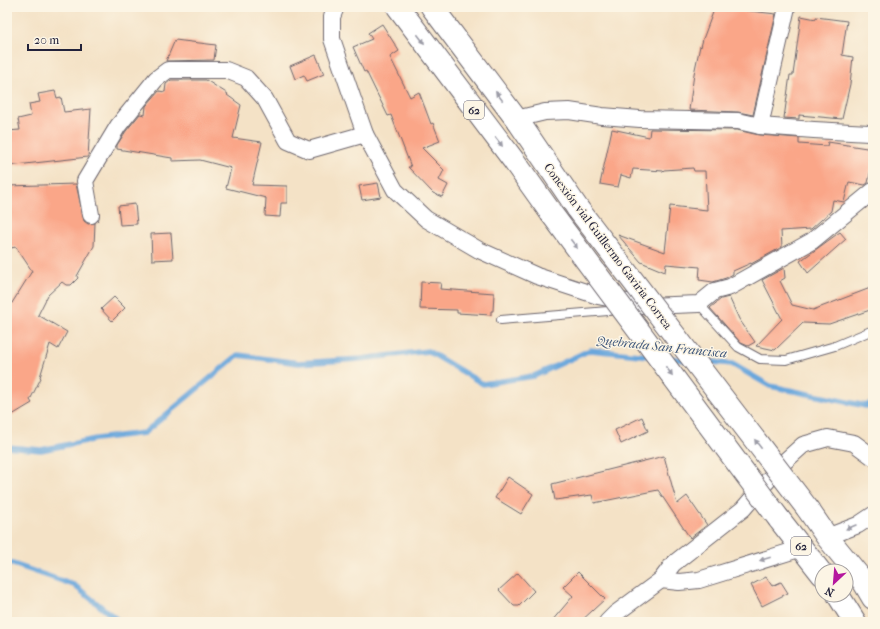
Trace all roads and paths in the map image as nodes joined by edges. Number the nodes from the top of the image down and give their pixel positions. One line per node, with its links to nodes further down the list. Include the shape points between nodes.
1 (336, 7): 7 (street, via 332,17 332,39)
2 (398, 7): 17 (highway, Conexión vial Guillermo Gaviria Correa / 62, one-way to 17, bridge)
3 (432, 7): 5 (highway, Conexión vial Guillermo Gaviria Correa / 62, one-way to 3)
4 (787, 7): 6 (street)
5 (516, 119): 6 (street, via 545,112 569,111 640,119 738,121); 16 (highway, Conexión vial Guillermo Gaviria Correa / 62, one-way to 5, bridge, via 578,208)
6 (760, 126): 8 (street)
7 (365, 134): 10 (street, via 309,150 288,141 265,99 246,78 226,70 168,70 156,79 118,126 85,181); 11 (street, via 395,190 426,219 479,250 538,276 598,296 647,306)
8 (873, 135)
9 (873, 191): 11 (street, via 812,241 730,286 715,291)
10 (91, 215)
11 (699, 304): 12 (lane); 13 (lane, via 738,347 760,359 786,360 835,346)
12 (501, 320)
13 (873, 330)
14 (873, 457): 19 (street, via 854,443 828,438 803,445 783,462 743,509 673,564)
15 (873, 515): 16 (street, one-way to 16, via 858,525)
16 (828, 537): 20 (highway, Conexión vial Guillermo Gaviria Correa / 62, via 863,581)
17 (802, 548): 18 (highway, Conexión vial Guillermo Gaviria Correa / 62); 19 (street, one-way to 19, via 699,580)
18 (814, 564)
19 (661, 580): 22 (street)
20 (873, 598)
21 (843, 603): 23 (highway)
22 (607, 622)
23 (855, 622)

